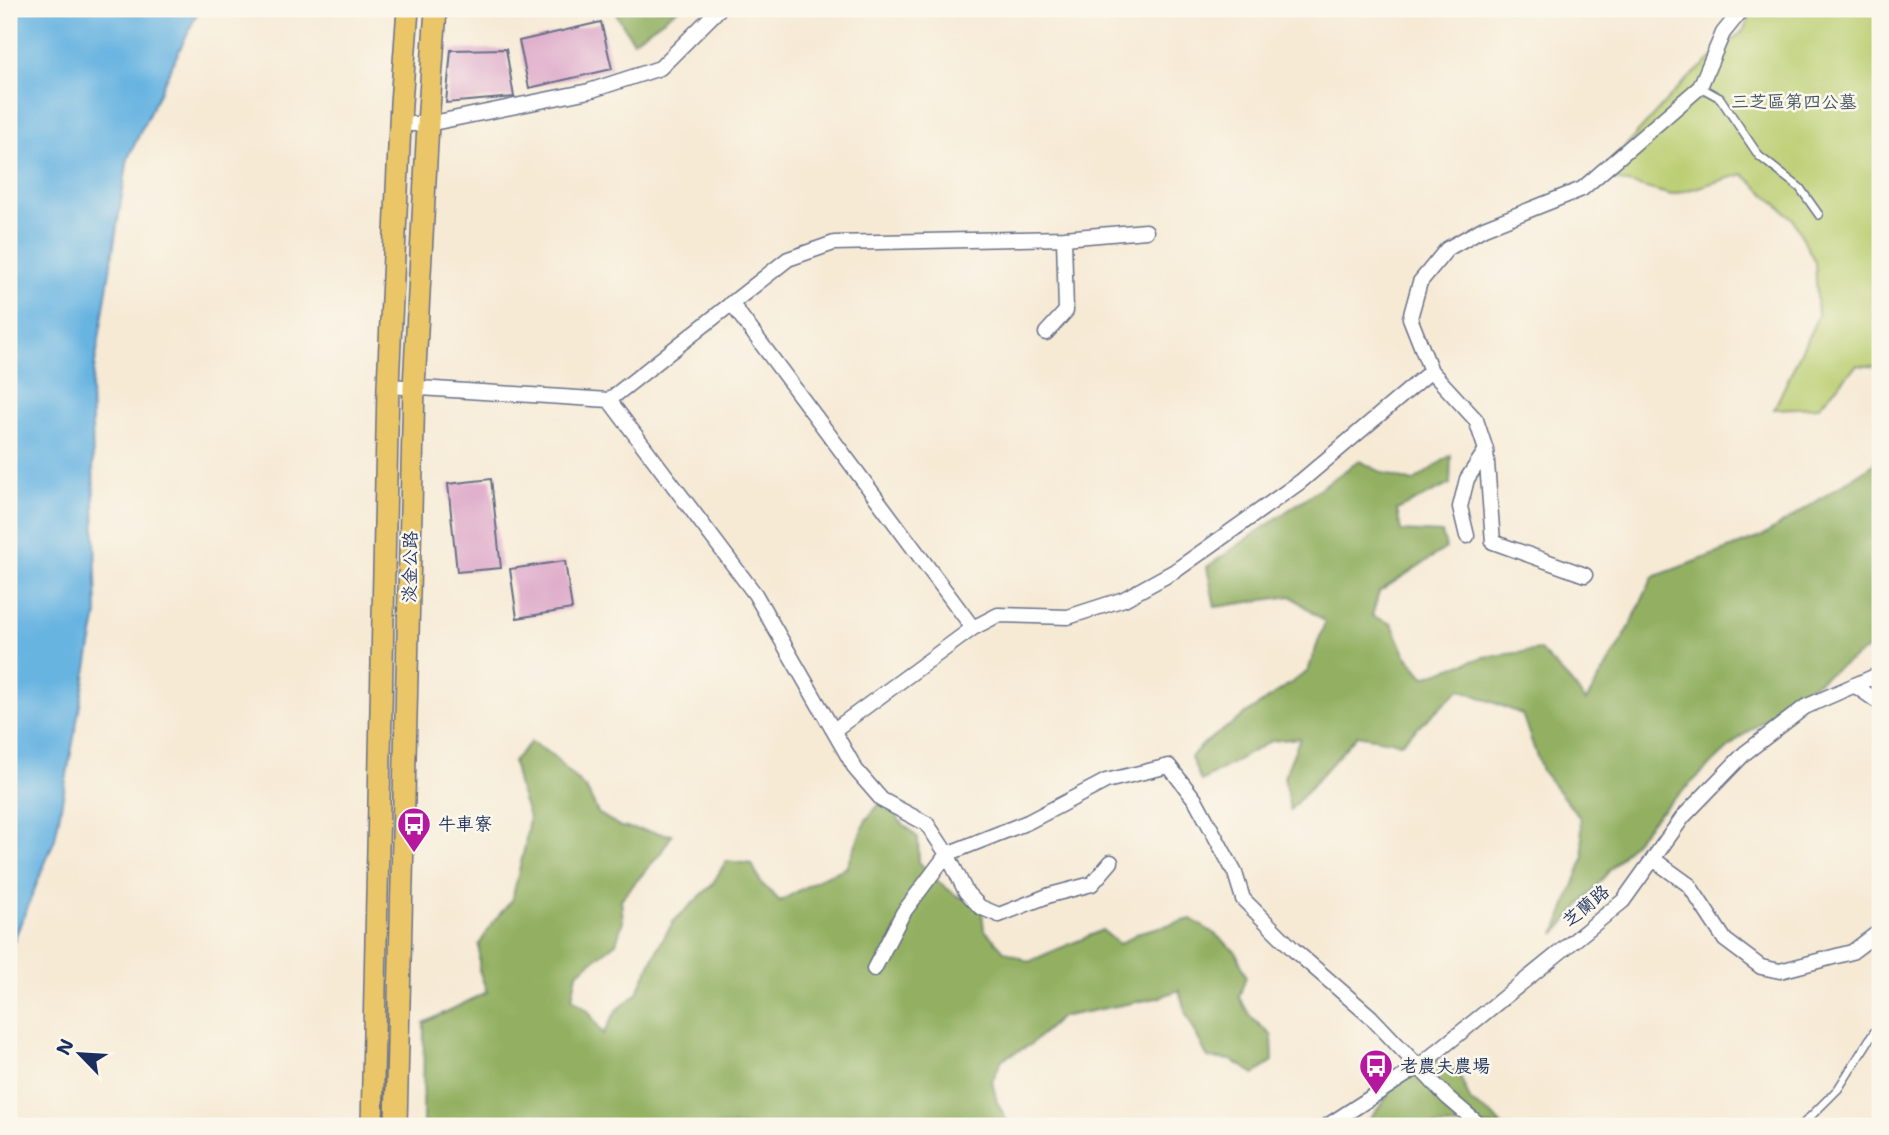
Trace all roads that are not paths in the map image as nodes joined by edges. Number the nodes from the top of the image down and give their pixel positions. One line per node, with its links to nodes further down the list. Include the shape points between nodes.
1 (408, 9): 6 (main road, 淡金公路)
2 (436, 9): 7 (main road, 淡金公路)
3 (719, 9): 7 (street, via 660,68 589,91)
4 (1741, 10): 5 (street, via 1723,33)
5 (1700, 87): 8 (lane, via 1720,98 1759,156 1800,188); 13 (street, via 1582,189 1484,228 1447,249 1420,282 1410,318)
6 (400, 124): 7 (street); 14 (main road, 淡金公路)
7 (428, 124): 15 (main road, 淡金公路)
8 (1819, 215)
9 (1146, 232): 10 (street)
10 (1065, 238): 11 (street, via 834,243 788,259); 12 (street, via 1066,311)
11 (731, 303): 16 (street); 20 (street)
12 (1046, 333)
13 (1431, 371): 17 (street, via 1476,420); 20 (street, via 1300,482 1175,570 1124,599 1068,617 998,615)
14 (388, 386): 15 (street); 32 (main road, 淡金公路)
15 (414, 387): 16 (street); 33 (main road, 淡金公路)
16 (608, 400): 24 (street, via 755,594)
17 (1486, 450): 18 (street, via 1467,479 1460,507); 19 (street, via 1493,542)
18 (1467, 536)
19 (1585, 575)
20 (973, 628): 24 (street)
21 (1880, 674): 22 (street, 芝蘭路)
22 (1854, 685): 23 (street); 26 (street, 芝蘭路, via 1805,707 1745,754 1683,817)
23 (1880, 703)
24 (834, 730): 25 (street, via 856,770 882,800 927,824)
25 (947, 855): 27 (street, via 966,892 980,907 999,915 1092,884); 29 (street, via 903,913); 31 (street, via 1028,822 1106,781 1169,766 1196,800 1235,873 1243,899 1371,1017)
26 (1653, 859): 28 (street, via 1689,885 1725,940 1761,967 1780,971 1852,952); 31 (street, 芝蘭路, via 1623,901)
27 (1111, 862)
28 (1880, 930)
29 (874, 969)
30 (1880, 1023): 36 (lane, via 1838,1089)
31 (1418, 1067): 34 (street, 芝蘭路); 35 (street)
32 (372, 1126)
33 (396, 1126)
34 (1327, 1126)
35 (1481, 1126)
36 (1801, 1126)

